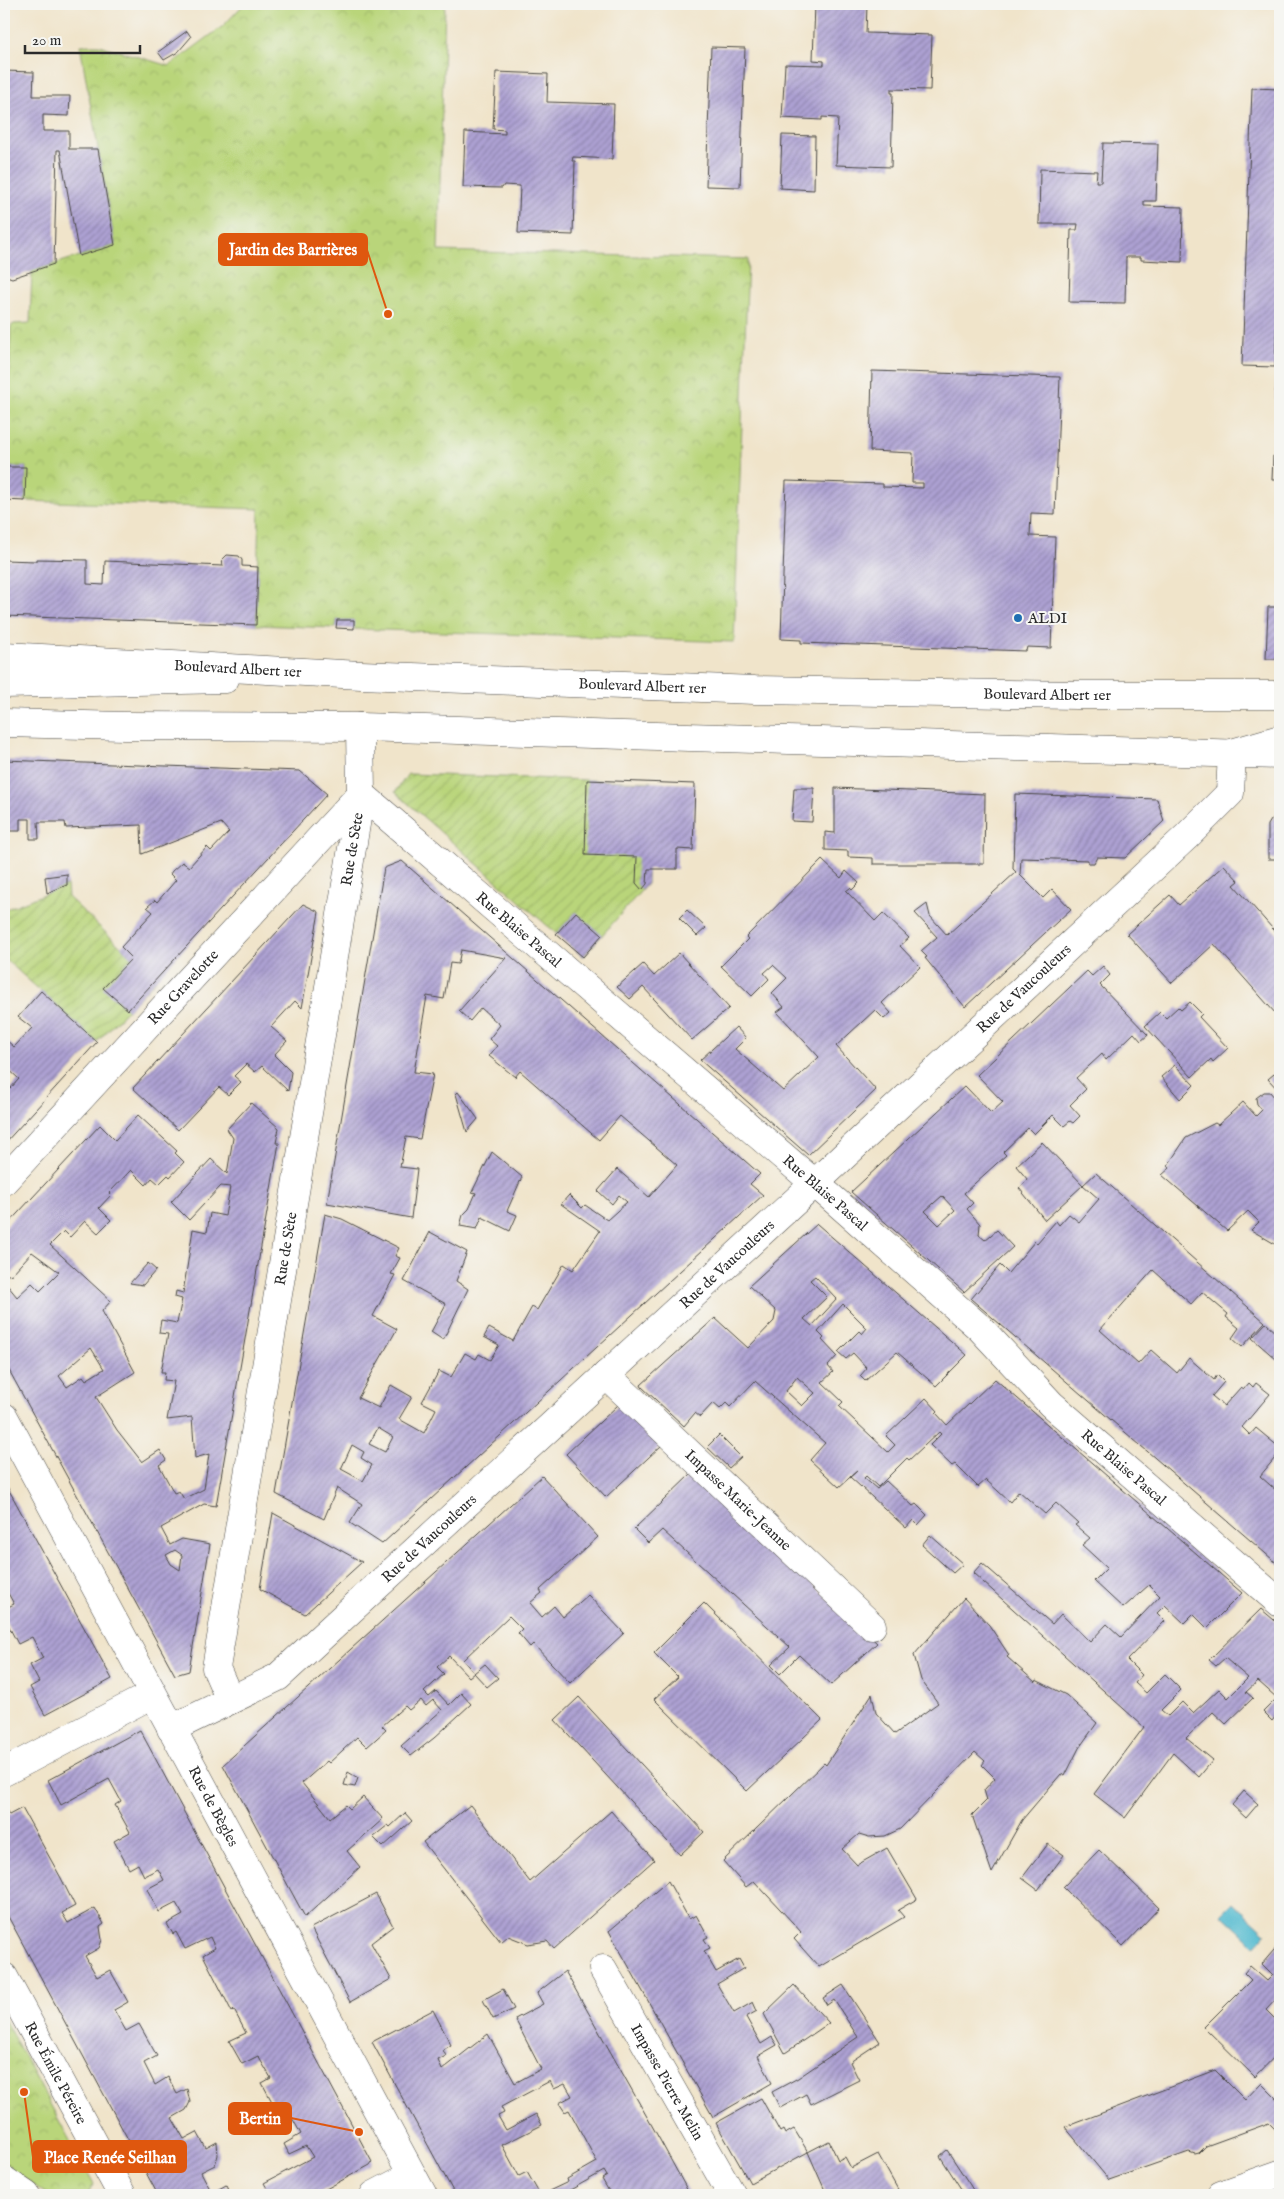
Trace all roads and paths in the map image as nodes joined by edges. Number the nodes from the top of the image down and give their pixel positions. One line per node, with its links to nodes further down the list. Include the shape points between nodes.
1 (4, 656): 2 (street, Boulevard Albert 1er)
2 (361, 675): 3 (street); 4 (street, Boulevard Albert 1er, via 755,690)
3 (4, 684)
4 (1280, 695)
5 (4, 723): 6 (street)
6 (360, 727): 8 (street); 10 (street, Rue de Sète)
7 (1280, 739): 8 (street)
8 (1232, 753): 9 (street); 12 (street, Rue de Vaucouleurs, via 1230,793)
9 (1280, 755)
10 (361, 794): 11 (street, Rue Gravelotte); 12 (street, Rue Blaise Pascal); 18 (street, Rue de Sète, via 216,1668)
11 (4, 1181)
12 (814, 1184): 13 (street, Rue de Vaucouleurs); 15 (street, Rue Blaise Pascal, via 980,1328 1051,1404)
13 (606, 1375): 16 (street, Impasse Marie-Jeanne); 18 (street, Rue de Vaucouleurs, via 278,1677)
14 (4, 1417): 17 (street, Rue de Bègles)
15 (1280, 1603)
16 (872, 1626)
17 (151, 1694): 19 (street, Rue de Bègles); 20 (street)
18 (230, 1700): 19 (street, Rue de Vaucouleurs)
19 (171, 1728): 25 (street, Rue de Bègles)
20 (4, 1772)
21 (603, 1969): 29 (street, Impasse Pierre Melin)
22 (4, 1977): 27 (street, Rue Émile Péreire)
23 (1280, 2174): 30 (street)
24 (4, 2180): 26 (street)
25 (417, 2185): 28 (street)
26 (26, 2195)
27 (122, 2195)
28 (374, 2195)
29 (732, 2195)
30 (1221, 2195)

